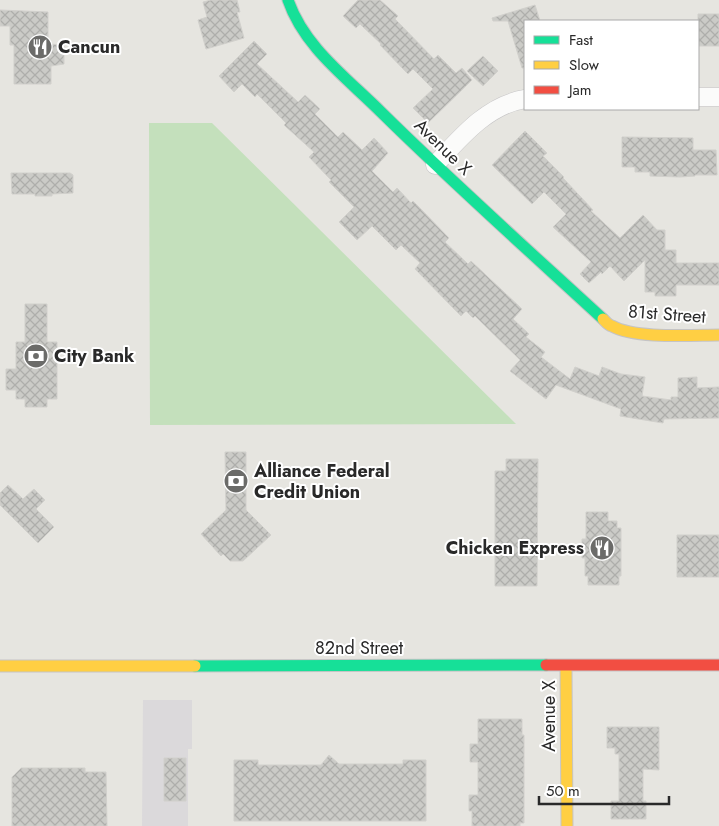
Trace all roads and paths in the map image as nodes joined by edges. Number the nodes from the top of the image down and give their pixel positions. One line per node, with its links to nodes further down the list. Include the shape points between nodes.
1 (288, 0): 5 (street, Avenue X, via 294,17 310,42)
2 (699, 97): 3 (street)
3 (719, 97)
4 (524, 99): 5 (street, via 487,114)
5 (435, 165): 6 (street, Avenue X)
6 (590, 306): 7 (street, 81st Street, via 611,326 627,332)
7 (719, 335)
8 (719, 665): 10 (street, 82nd Street)
9 (0, 666): 10 (street, 82nd Street)
10 (566, 666): 11 (street, Avenue X)
11 (567, 826)

